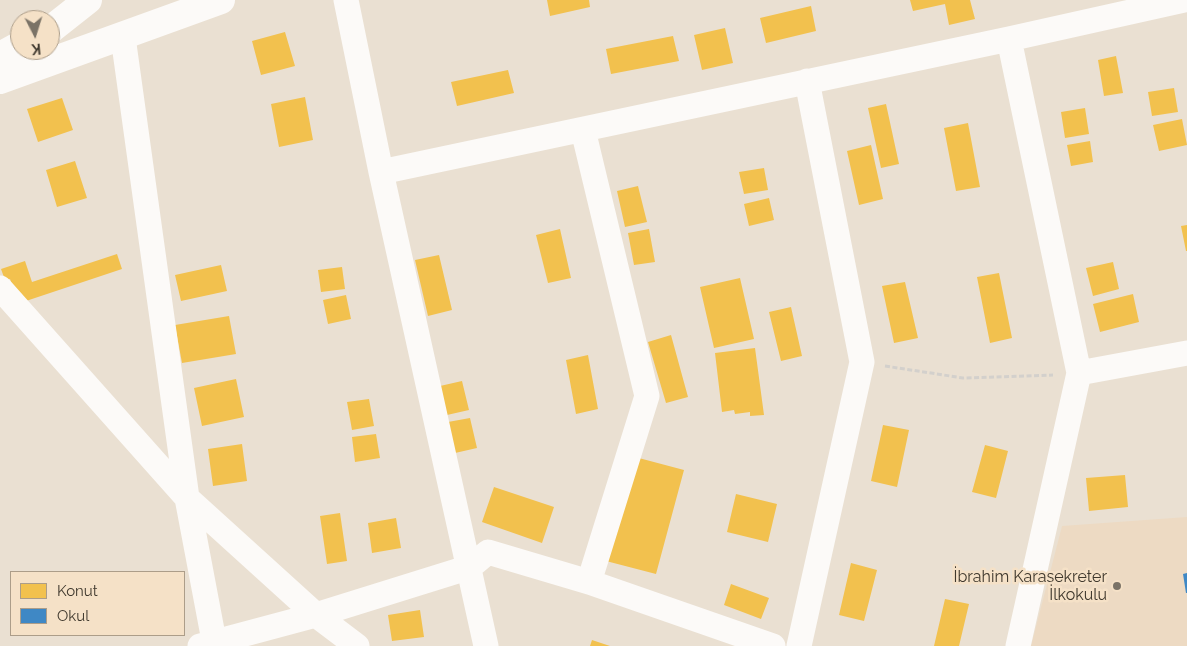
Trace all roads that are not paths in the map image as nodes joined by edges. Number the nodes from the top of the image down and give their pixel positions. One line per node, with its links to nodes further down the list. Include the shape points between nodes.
1 (88, 0): 6 (street)
2 (221, 0): 5 (street)
3 (346, 0): 12 (street)
4 (1184, 0): 8 (street)
5 (179, 8): 7 (street)
6 (60, 22)
7 (123, 37): 9 (street); 16 (street)
8 (1009, 39): 10 (street); 15 (street)
9 (0, 80)
10 (807, 81): 11 (street); 24 (street, via 862,362)
11 (583, 130): 12 (street); 18 (street, via 647,396)
12 (381, 172): 17 (street)
13 (0, 288): 16 (street)
14 (1187, 353): 15 (street)
15 (1078, 373): 25 (street)
16 (187, 498): 19 (street); 20 (street)
17 (470, 567): 18 (street, via 488,552); 19 (street); 22 (street)
18 (589, 582): 23 (street)
19 (316, 615): 20 (street); 21 (street)
20 (210, 645)
21 (357, 646)
22 (486, 646)
23 (773, 646)
24 (799, 646)
25 (1018, 646)

